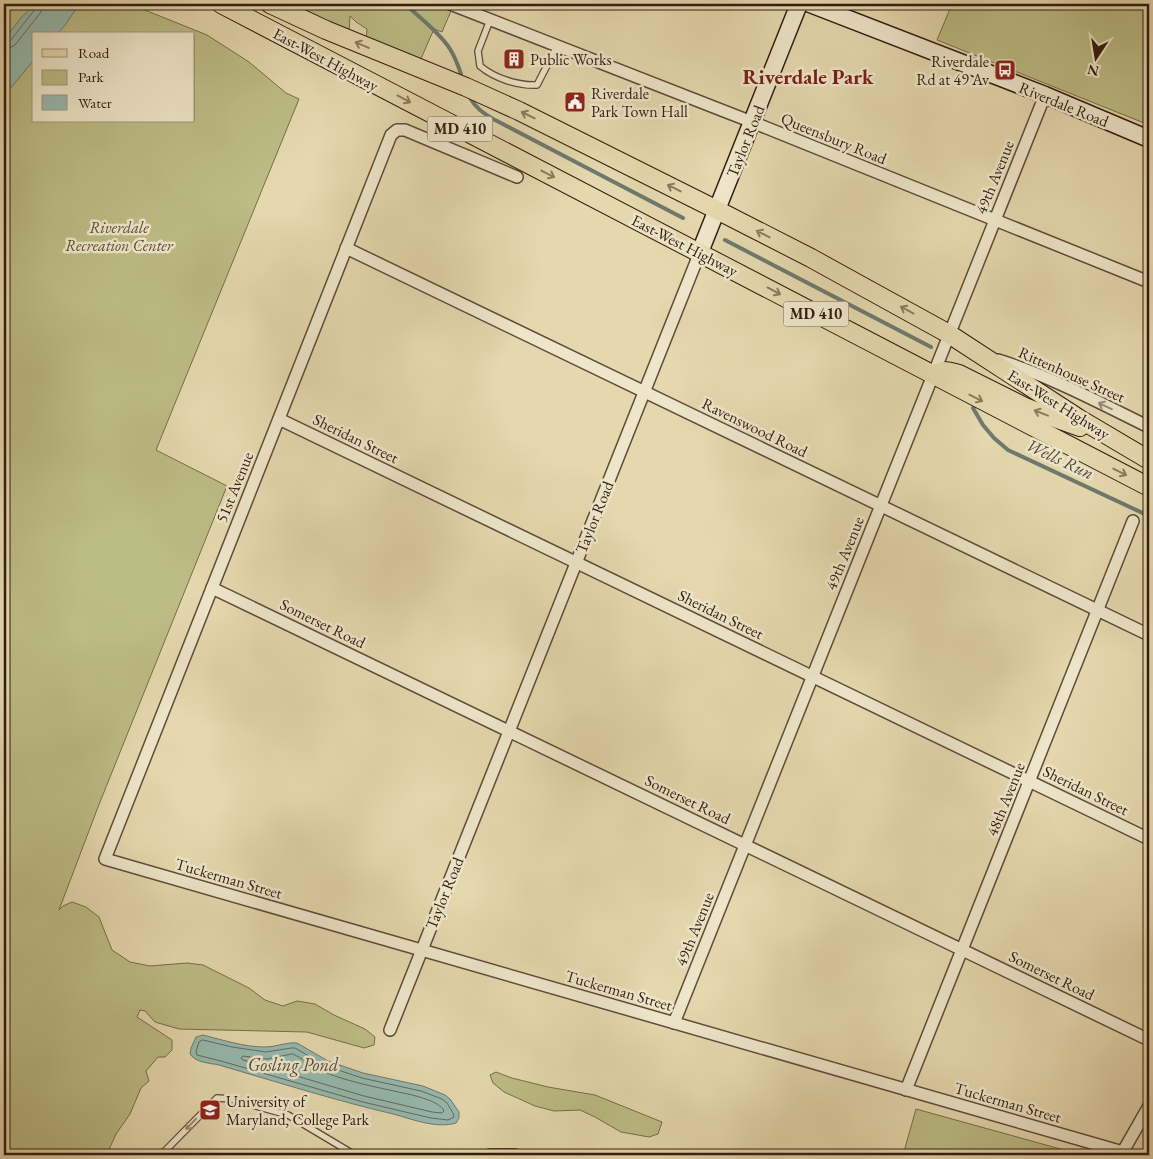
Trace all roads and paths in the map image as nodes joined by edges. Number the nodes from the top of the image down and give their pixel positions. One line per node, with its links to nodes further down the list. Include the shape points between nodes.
1 (221, 4): 15 (main road, East-West Highway / MD 410, one-way to 15)
2 (270, 4): 12 (main road, East-West Highway / MD 410, one-way to 2, via 520,111)
3 (450, 4): 6 (street, Queensbury Road)
4 (799, 4): 9 (street, Taylor Road)
5 (810, 4): 8 (street, Riverdale Road)
6 (490, 20): 7 (street, Queensbury Road); 7 (lane, via 478,51 480,66 509,81 537,85)
7 (557, 46): 9 (street, Queensbury Road)
8 (1045, 95): 10 (street, Riverdale Road); 13 (street, 49th Avenue)
9 (752, 122): 12 (street, Taylor Road); 13 (street, Queensbury Road)
10 (1149, 139)
11 (517, 177): 14 (street, 51st Avenue, via 404,130 397,130 391,135)
12 (717, 210): 15 (street, Taylor Road); 17 (main road, East-West Highway / MD 410, one-way to 12)
13 (995, 220): 16 (street, Queensbury Road); 17 (street, 49th Avenue)
14 (346, 248): 20 (street, Ravenswood Road); 21 (street, 51st Avenue)
15 (700, 252): 19 (main road, East-West Highway / MD 410, one-way to 19); 20 (street, Taylor Road)
16 (1149, 282)
17 (949, 334): 18 (main road, East-West Highway / MD 410); 19 (street, 49th Avenue)
18 (980, 354): 22 (street, Rittenhouse Street, one-way to 18, via 1044,377); 23 (main road, East-West Highway / MD 410)
19 (933, 375): 23 (main road, one-way to 19, via 1027,408 959,374 942,371); 25 (main road, East-West Highway / MD 410, one-way to 25); 26 (street, 49th Avenue)
20 (644, 392): 26 (street, Ravenswood Road); 28 (street, Taylor Road)
21 (279, 419): 28 (street, Sheridan Street); 29 (street, 51st Avenue)
22 (1149, 426)
23 (1120, 442): 24 (main road, East-West Highway / MD 410)
24 (1149, 460)
25 (1149, 487)
26 (880, 506): 30 (street, Ravenswood Road); 32 (street, 49th Avenue)
27 (1134, 521): 30 (street, 48th Avenue)
28 (576, 562): 32 (street, Sheridan Street); 33 (street, Taylor Road)
29 (212, 588): 33 (street, Somerset Road); 37 (street, 51st Avenue)
30 (1098, 610): 31 (street, Ravenswood Road); 34 (street, 48th Avenue)
31 (1149, 635)
32 (813, 676): 34 (street, Sheridan Street); 36 (street, 49th Avenue)
33 (509, 731): 36 (street, Somerset Road); 38 (street, Taylor Road)
34 (1030, 781): 35 (street, Sheridan Street); 39 (street, 48th Avenue)
35 (1149, 838)
36 (745, 845): 39 (street, Somerset Road); 40 (street, 49th Avenue)
37 (105, 859): 38 (street, Tuckerman Street)
38 (422, 950): 40 (street, Tuckerman Street); 41 (street, Taylor Road)
39 (962, 950): 42 (street, Somerset Road); 43 (street, 48th Avenue)
40 (674, 1023): 43 (street, Tuckerman Street)
41 (390, 1030)
42 (1149, 1040)
43 (906, 1090): 45 (street, Tuckerman Street)
44 (1149, 1106): 45 (street)
45 (1122, 1154)
46 (161, 1155): 47 (lane, one-way to 46, via 288,1115 232,1099 217,1098)
47 (354, 1155)
48 (490, 1155): 49 (street)
49 (515, 1155)

